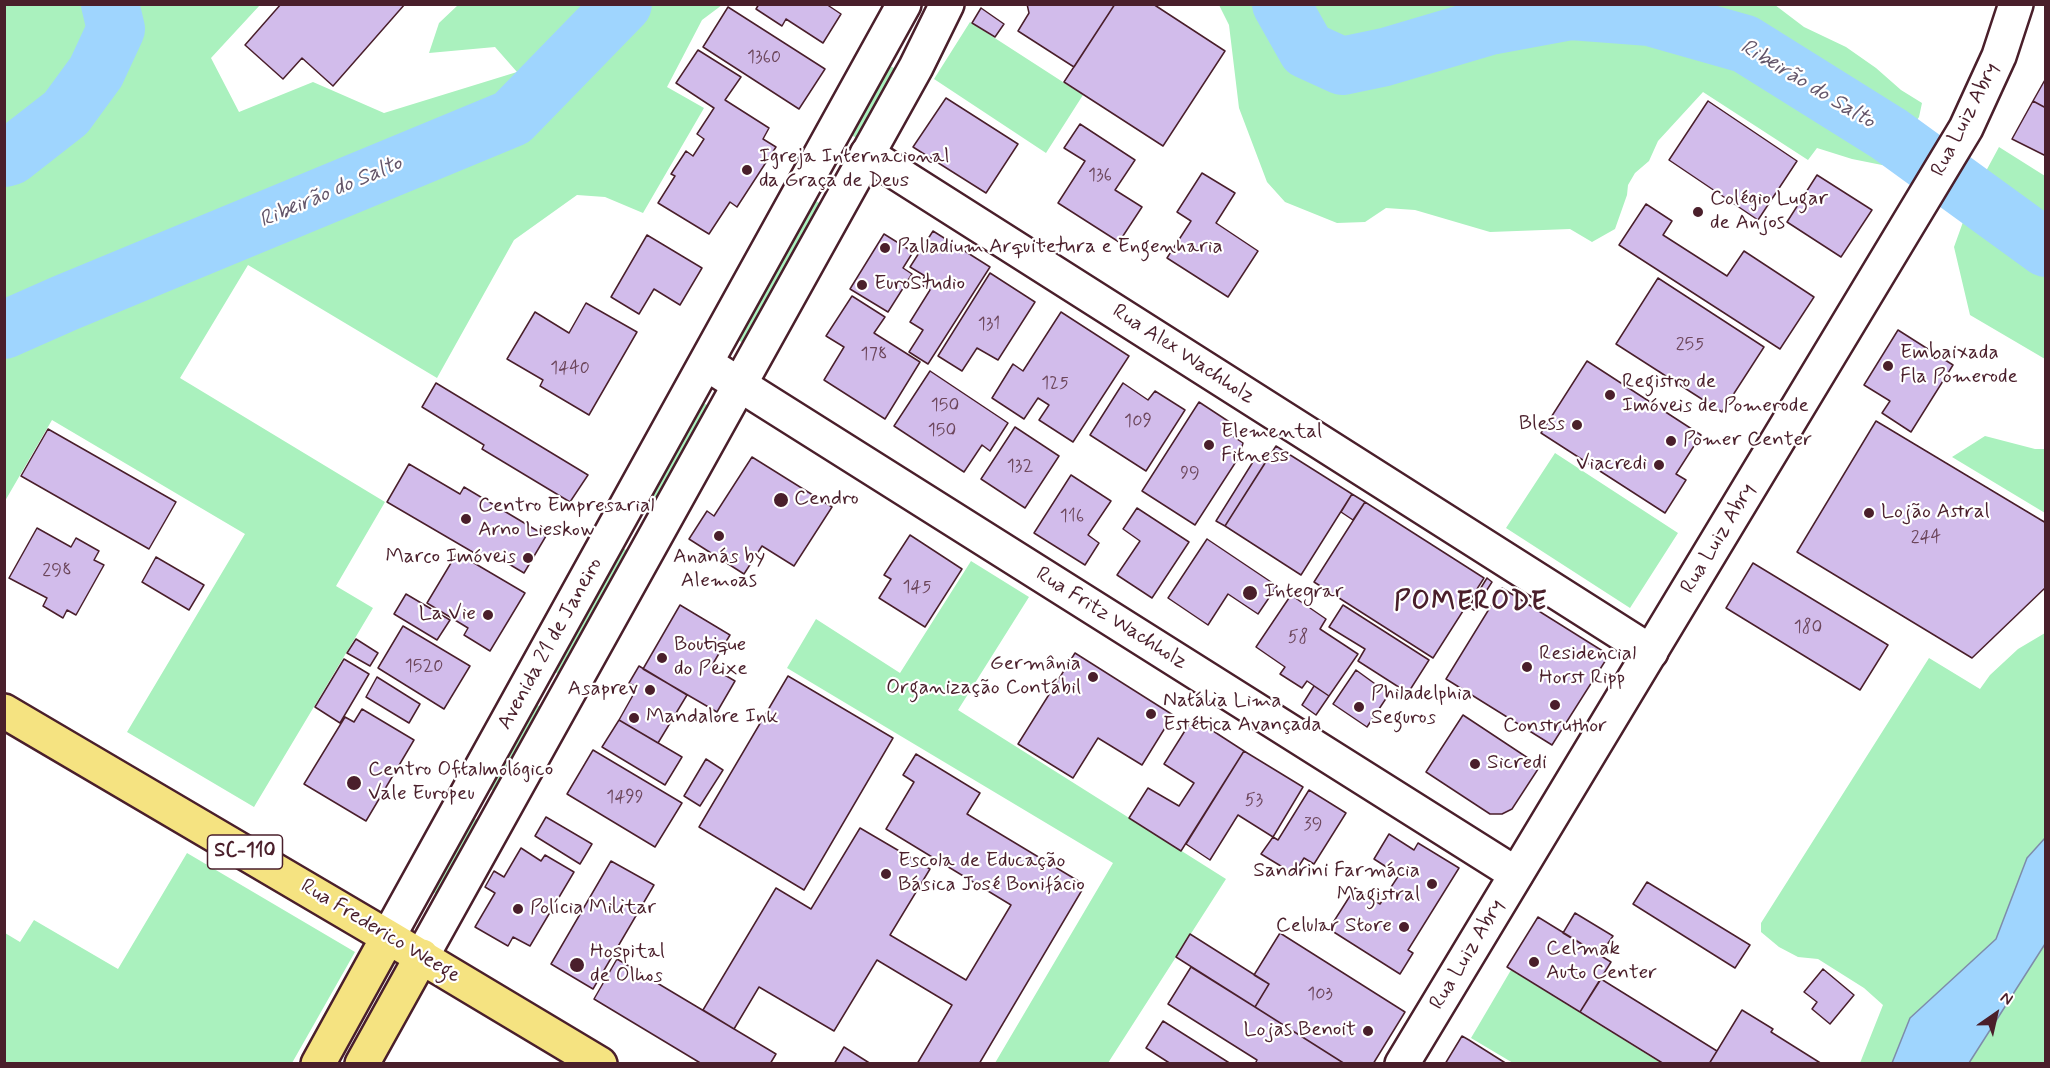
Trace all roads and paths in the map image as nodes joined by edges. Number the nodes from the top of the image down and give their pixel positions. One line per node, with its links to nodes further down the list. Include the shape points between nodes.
1 (904, 4): 5 (main road, Avenida 21 de Janeiro)
2 (947, 4): 4 (main road, Avenida 21 de Janeiro)
3 (2016, 4): 10 (main road, Rua Luiz Abry, via 1999,56 1966,128)
4 (867, 154): 5 (main road); 7 (main road, Avenida 21 de Janeiro); 10 (main road, Rua Alex Wachholz)
5 (821, 157): 6 (main road, Avenida 21 de Janeiro)
6 (707, 364): 7 (main road, Rua Fritz Wachholz); 8 (main road, Avenida 21 de Janeiro)
7 (739, 384): 9 (main road, Avenida 21 de Janeiro); 16 (main road, Rua Fritz Wachholz)
8 (621, 518): 9 (main road); 11 (main road, Avenida 21 de Janeiro)
9 (655, 537): 12 (main road, Avenida 21 de Janeiro)
10 (1651, 652): 16 (main road, Rua Luiz Abry)
11 (533, 676): 12 (main road); 14 (main road, Avenida 21 de Janeiro)
12 (566, 696): 15 (main road, Avenida 21 de Janeiro)
13 (4, 711): 17 (main road, Rua Frederico Weege / SC-110)
14 (469, 793): 15 (main road); 17 (main road, Avenida 21 de Janeiro)
15 (501, 812): 18 (main road, Avenida 21 de Janeiro)
16 (1516, 874): 22 (main road, Rua Luiz Abry)
17 (388, 936): 18 (main road, Rua Frederico Weege / SC-110); 19 (main road, Avenida 21 de Janeiro)
18 (422, 956): 20 (main road, Avenida 21 de Janeiro); 21 (main road, Rua Frederico Weege / SC-110)
19 (318, 1064)
20 (362, 1064)
21 (600, 1064)
22 (1402, 1064)

